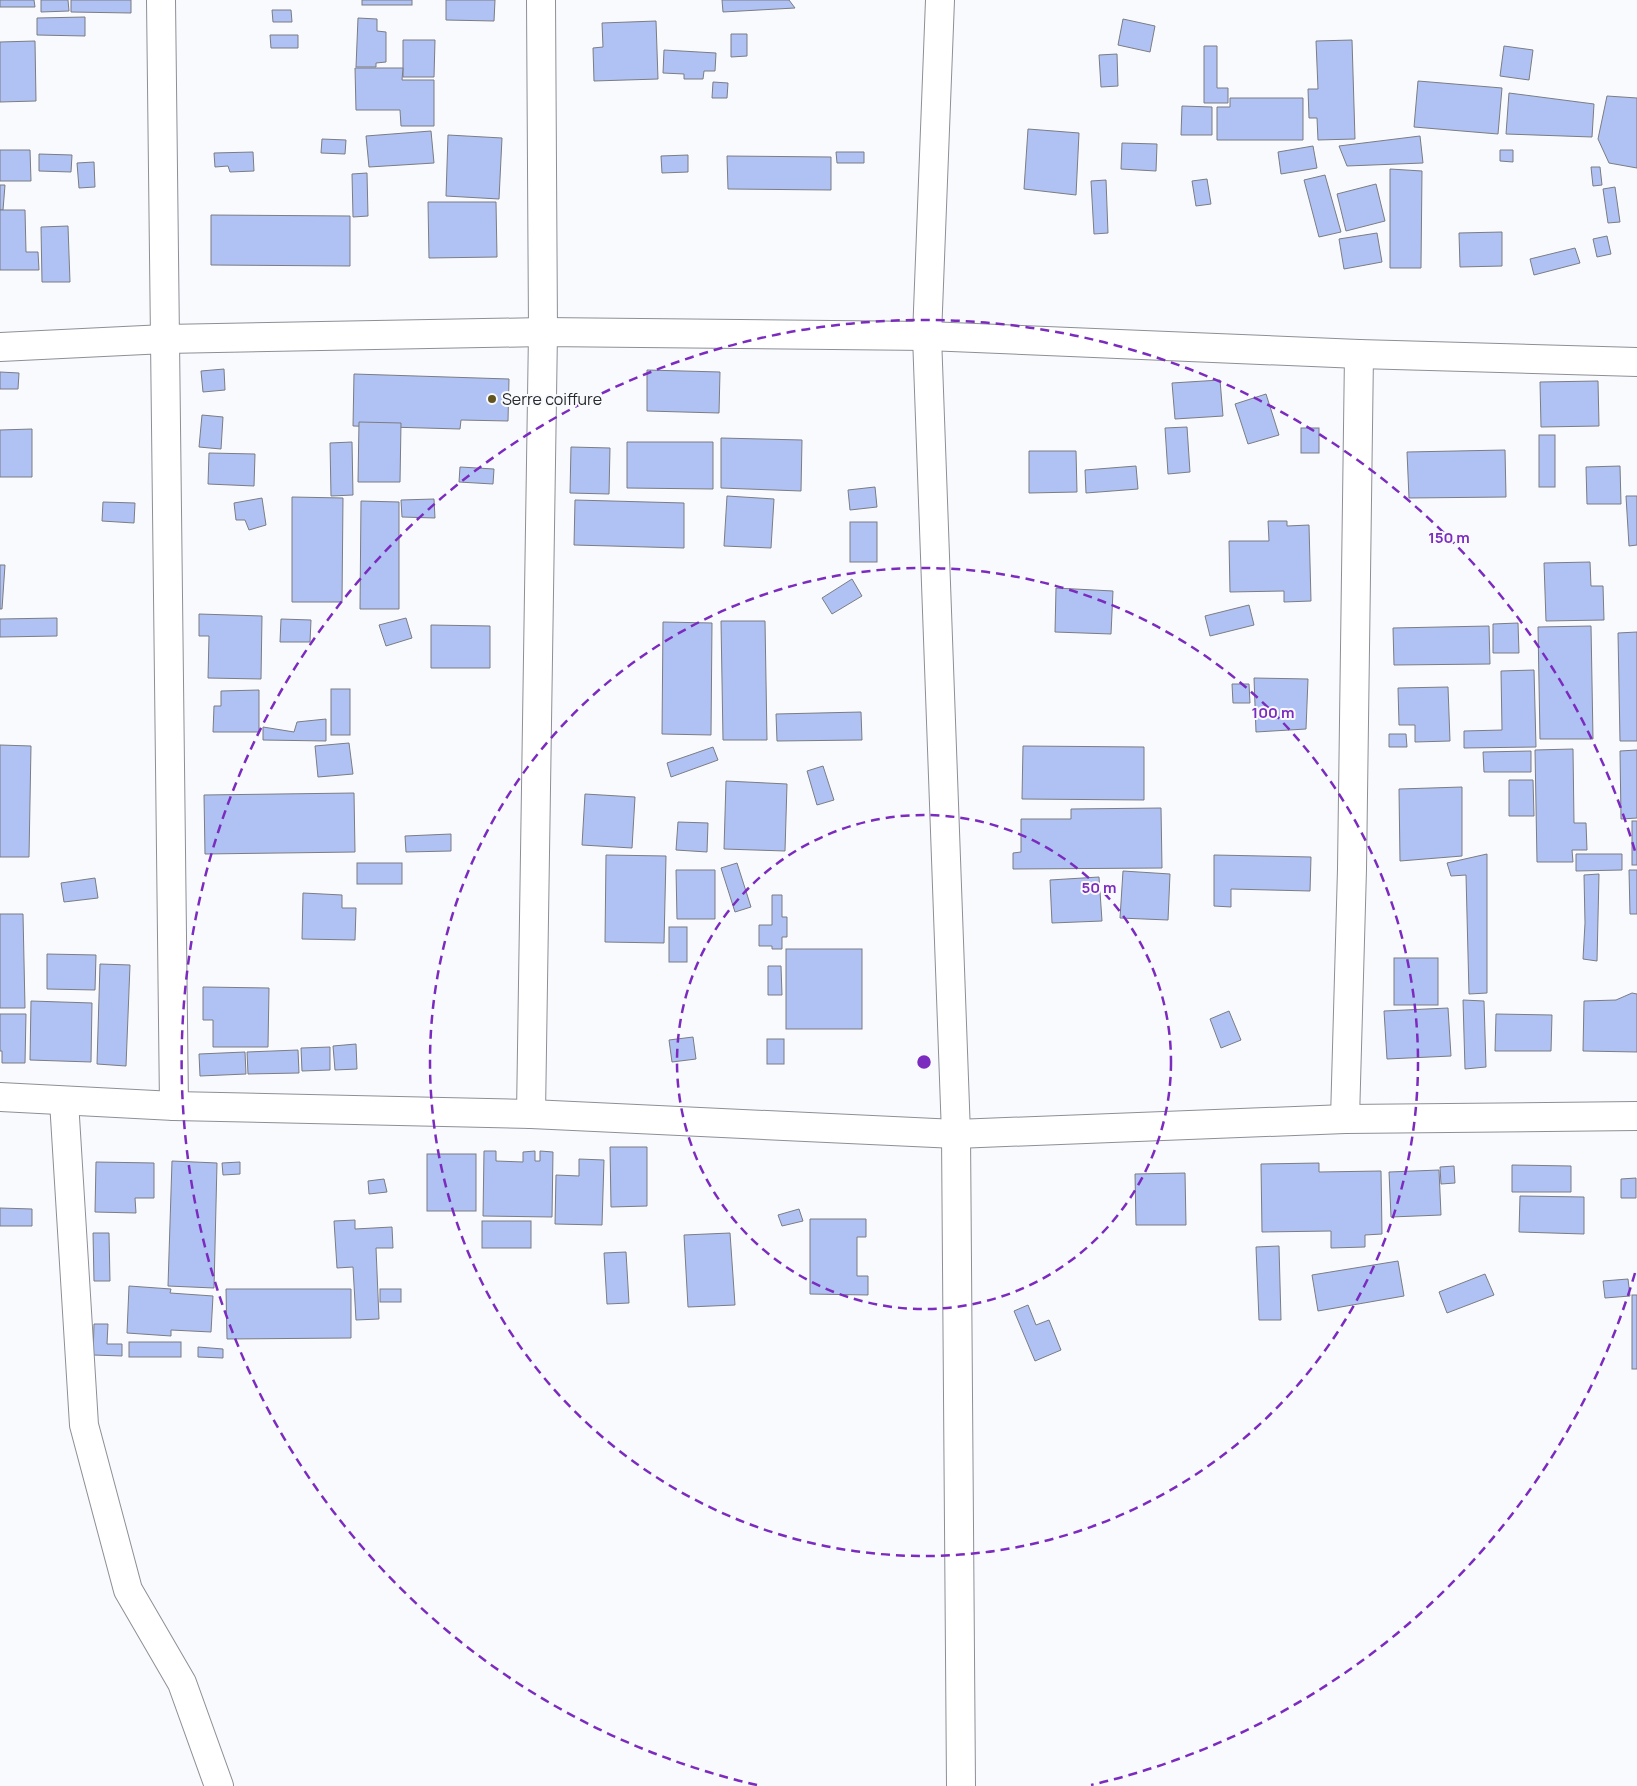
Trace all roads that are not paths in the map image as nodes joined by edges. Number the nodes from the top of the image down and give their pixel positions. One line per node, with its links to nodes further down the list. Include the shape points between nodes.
1 (161, 0): 6 (street)
2 (541, 0): 4 (street)
3 (940, 0): 5 (street)
4 (543, 332): 5 (street); 6 (street); 13 (street)
5 (927, 336): 8 (street); 16 (street)
6 (165, 339): 7 (street); 12 (street)
7 (0, 346)
8 (1359, 354): 9 (street); 15 (street)
9 (1637, 362)
10 (0, 1097): 11 (street)
11 (64, 1101): 12 (street); 17 (street, via 84,1425 128,1590 182,1683)
12 (174, 1106): 13 (street)
13 (531, 1114): 16 (street)
14 (1637, 1116): 15 (street)
15 (1345, 1119): 16 (street)
16 (956, 1134): 18 (street)
17 (219, 1786)
18 (961, 1786)

